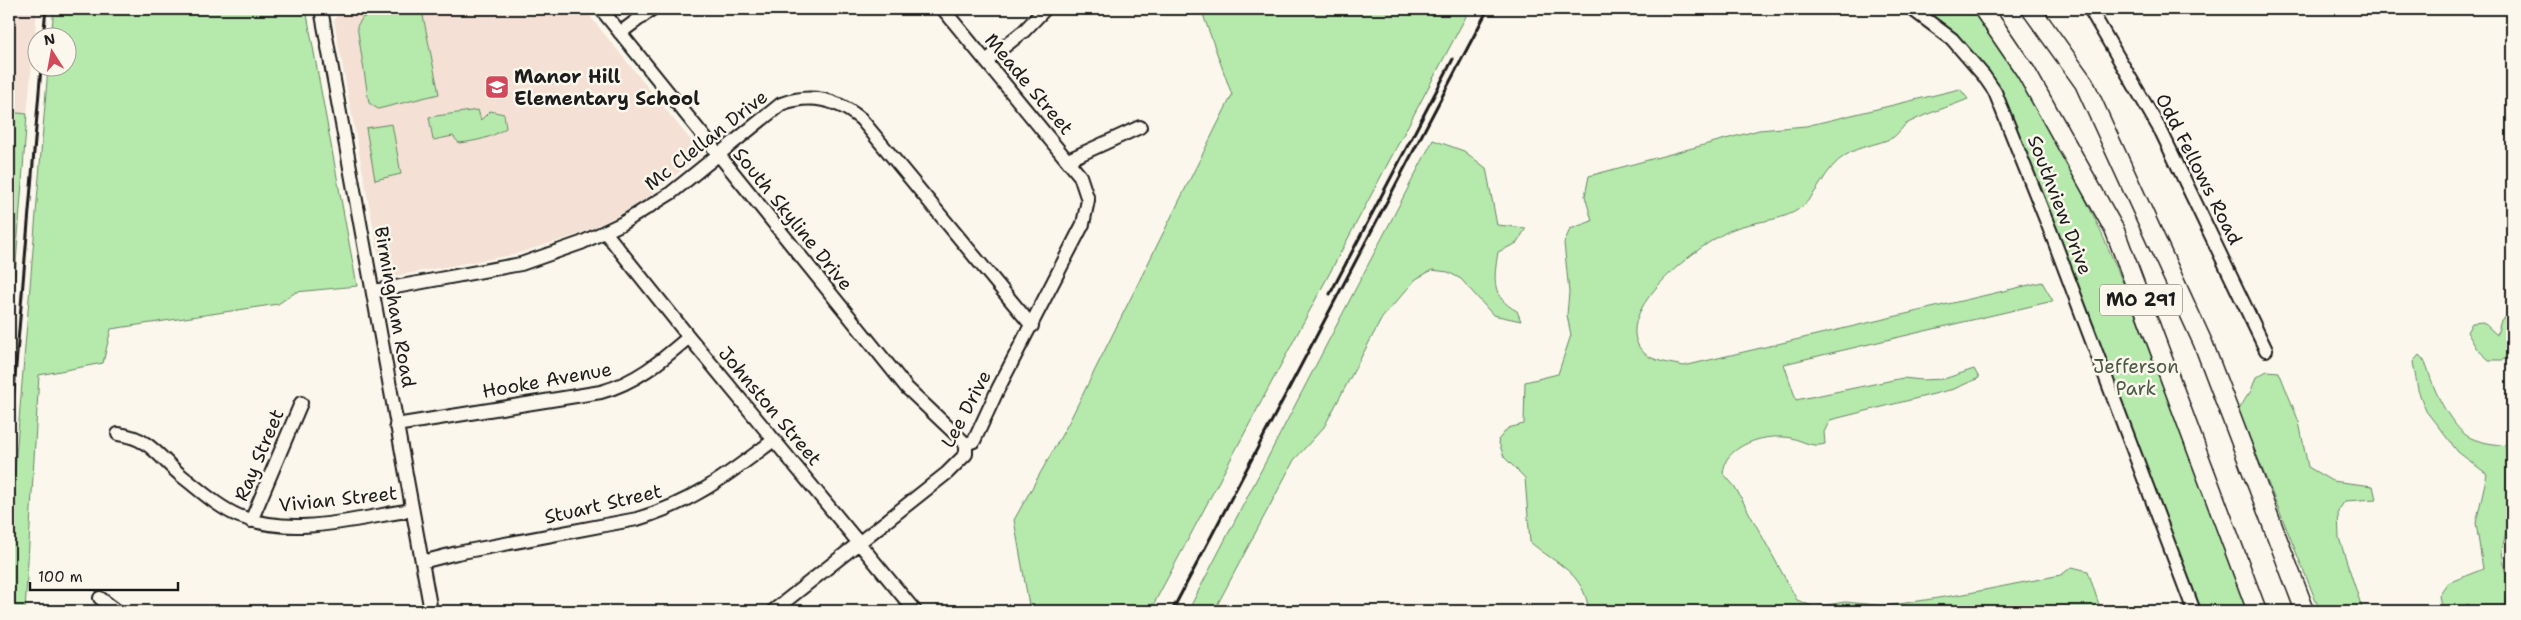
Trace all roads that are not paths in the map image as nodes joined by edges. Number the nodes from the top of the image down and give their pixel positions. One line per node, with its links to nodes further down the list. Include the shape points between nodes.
1 (321, 9): 16 (street, Birmingham Road)
2 (601, 9): 10 (street, South Skyline Drive)
3 (652, 9): 10 (street)
4 (943, 9): 11 (street, Meade Street)
5 (1045, 9): 11 (street, via 1024,32)
6 (1912, 9): 34 (street, Southview Drive, via 1952,39 1995,92)
7 (1983, 9): 35 (highway, MO 291, via 2026,72 2115,231)
8 (2031, 9): 36 (highway, MO 291, via 2084,83 2203,343)
9 (2090, 9): 19 (street, Odd Fellows Road, via 2162,134)
10 (620, 33): 13 (street, South Skyline Drive)
11 (986, 61): 14 (street, Meade Street)
12 (1140, 127): 14 (street)
13 (718, 156): 15 (street, Mc Clellan Drive, via 671,193); 17 (street, Mc Clellan Drive, via 781,104 817,98 841,104 861,119); 24 (street, South Skyline Drive, via 907,388)
14 (1068, 160): 17 (street, Lee Drive, via 1086,187 1087,212)
15 (605, 232): 16 (street, Mc Clellan Drive, via 521,264); 18 (street, Johnston Street)
16 (374, 291): 21 (street, Birmingham Road)
17 (1032, 326): 24 (street, Lee Drive, via 974,440)
18 (689, 337): 21 (street, Hooke Avenue, via 652,369 601,392); 23 (street, Johnston Street)
19 (2266, 350)
20 (301, 403): 26 (street, Ray Street)
21 (396, 425): 25 (street, Birmingham Road)
22 (118, 434): 26 (street, Vivian Street, via 142,440 215,502)
23 (774, 440): 27 (street, Johnston Street); 28 (street, Stuart Street, via 701,493 662,512)
24 (966, 444): 27 (street, Lee Drive, via 966,454 947,473)
25 (412, 510): 26 (street, Vivian Street, via 299,527); 28 (street, Birmingham Road)
26 (251, 521)
27 (860, 544): 30 (street, Johnston Street); 33 (street, Lee Drive)
28 (422, 562): 32 (street, Birmingham Road)
29 (100, 598): 31 (street)
30 (912, 607)
31 (117, 611)
32 (431, 611)
33 (773, 611)
34 (2194, 611)
35 (2257, 611)
36 (2305, 611)

